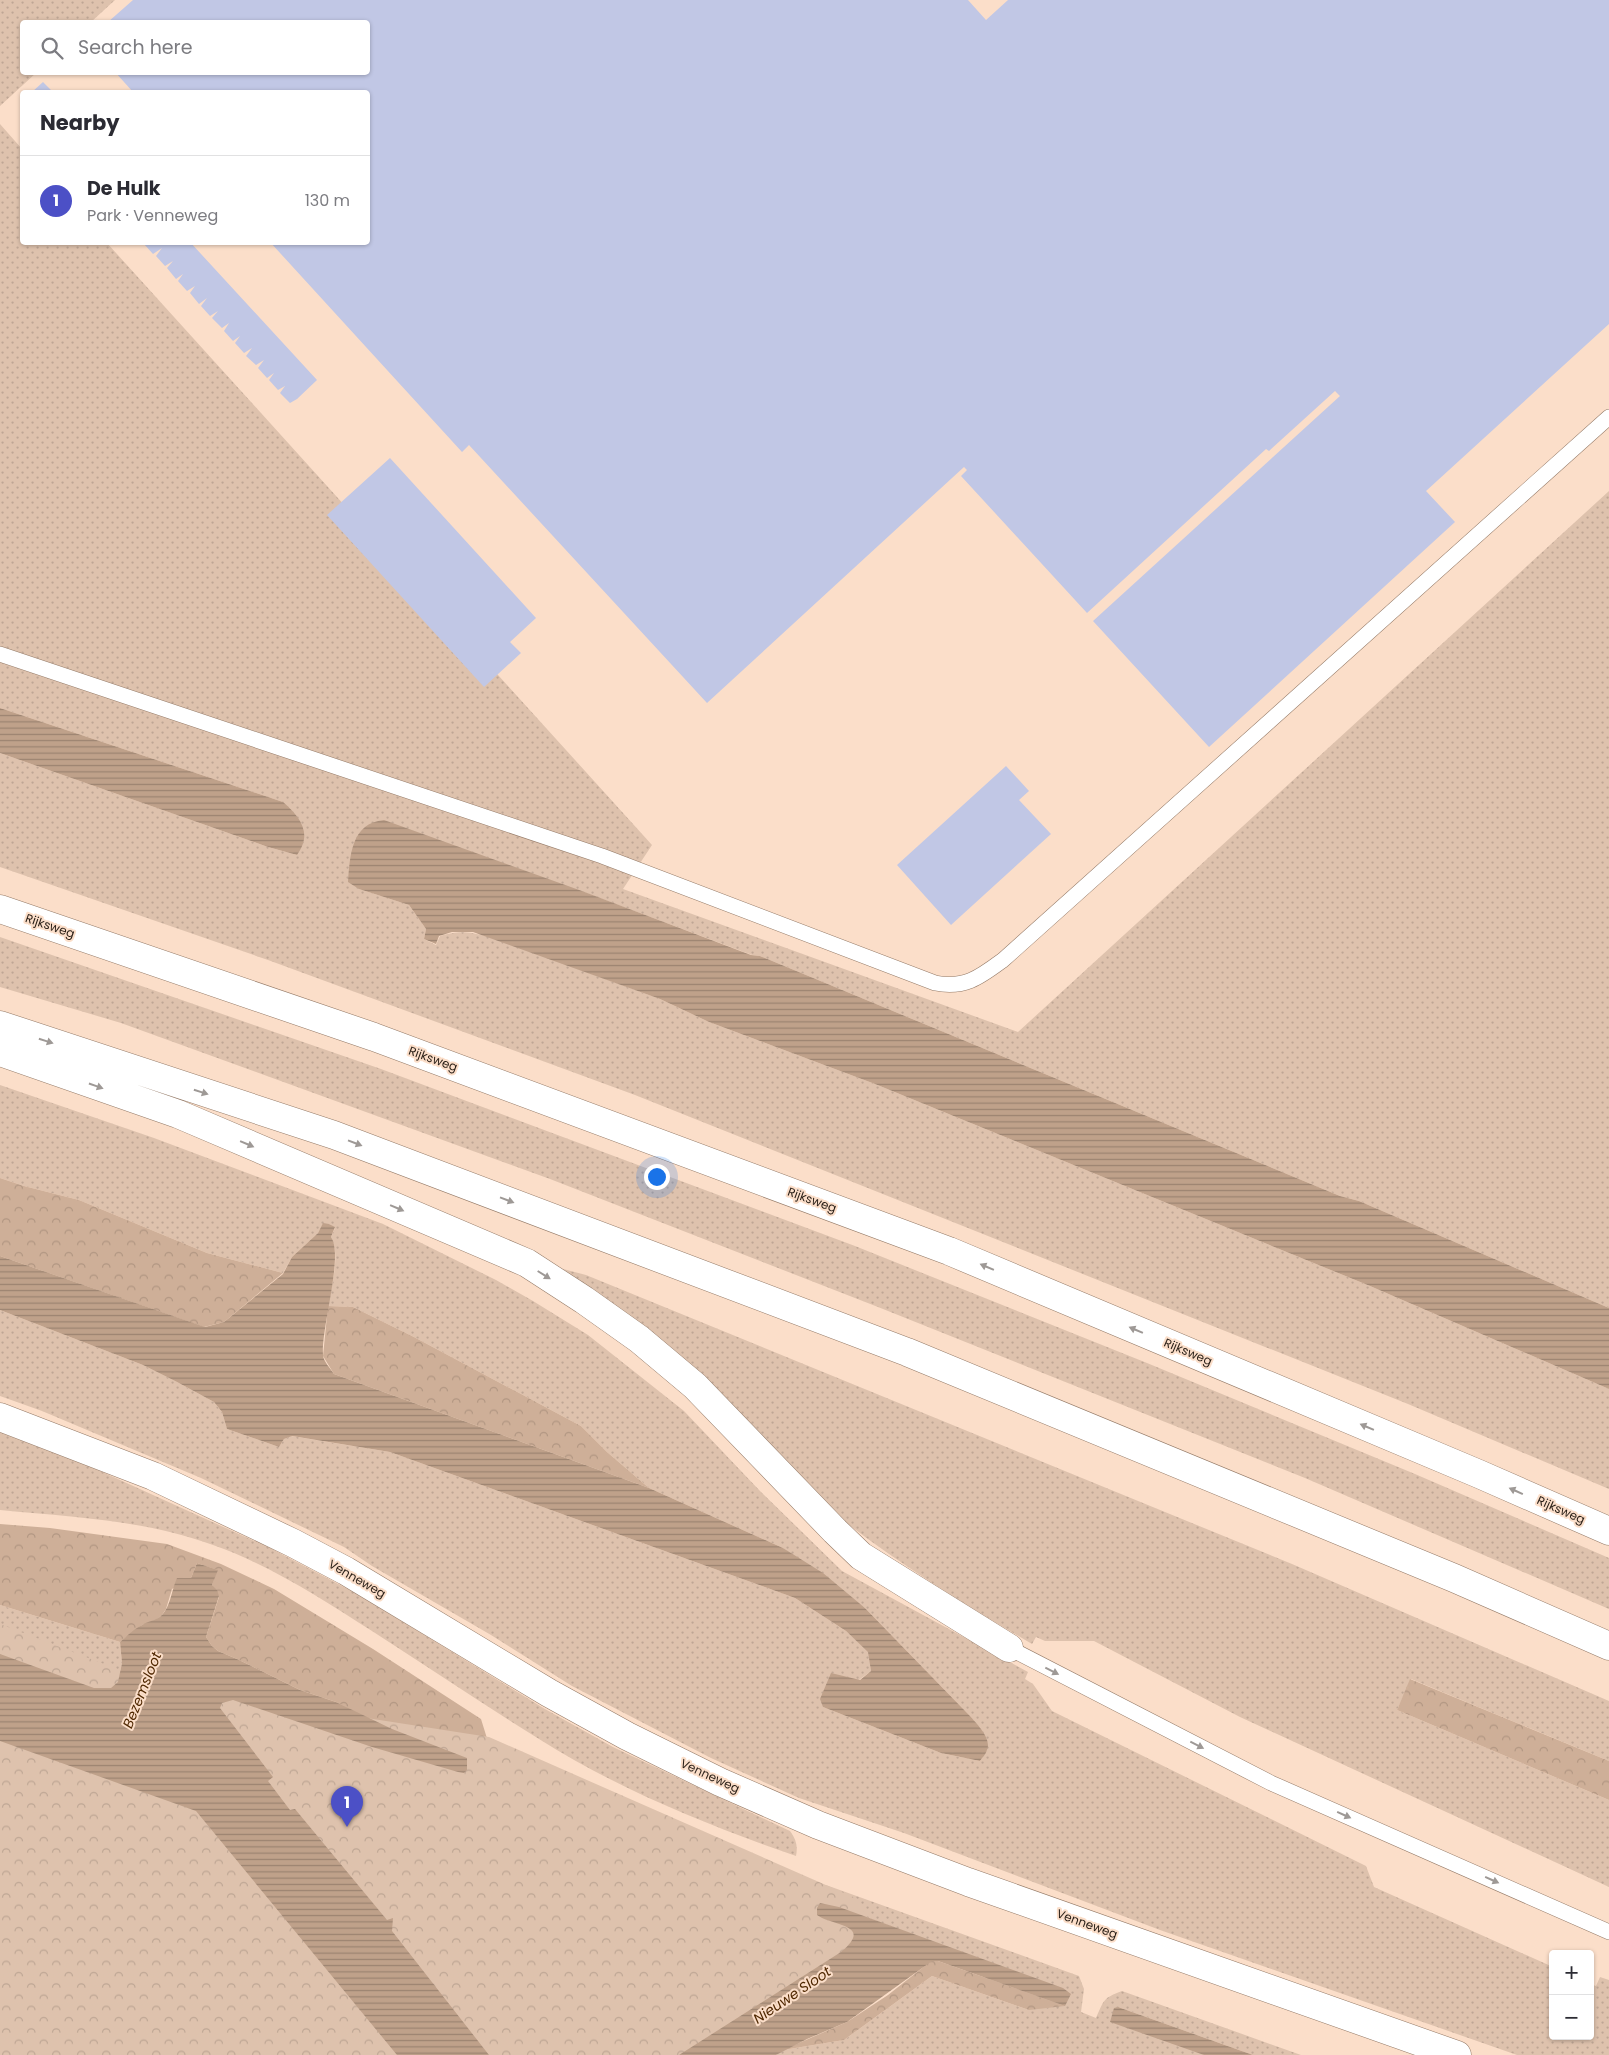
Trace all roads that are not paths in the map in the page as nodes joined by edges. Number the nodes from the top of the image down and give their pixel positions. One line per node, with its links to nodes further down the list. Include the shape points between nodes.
1 (1609, 417): 2 (lane, via 1003,960 982,976 958,984 935,983 602,856)
2 (0, 654)
3 (0, 909): 7 (main road, Rijksweg, one-way to 3, via 949,1251 374,1037)
4 (0, 1025): 8 (main road, one-way to 8, via 334,1135 907,1352 1445,1574)
5 (0, 1052): 9 (main road, one-way to 9, via 178,1114 527,1263 639,1339 695,1386 861,1556)
6 (0, 1417): 11 (main road, Venneweg, via 154,1476 293,1543 627,1736 809,1821 987,1888)
7 (1609, 1531)
8 (1609, 1646)
9 (1009, 1648): 10 (lane, one-way to 10, via 1271,1783)
10 (1609, 1932)
11 (1457, 2055)

